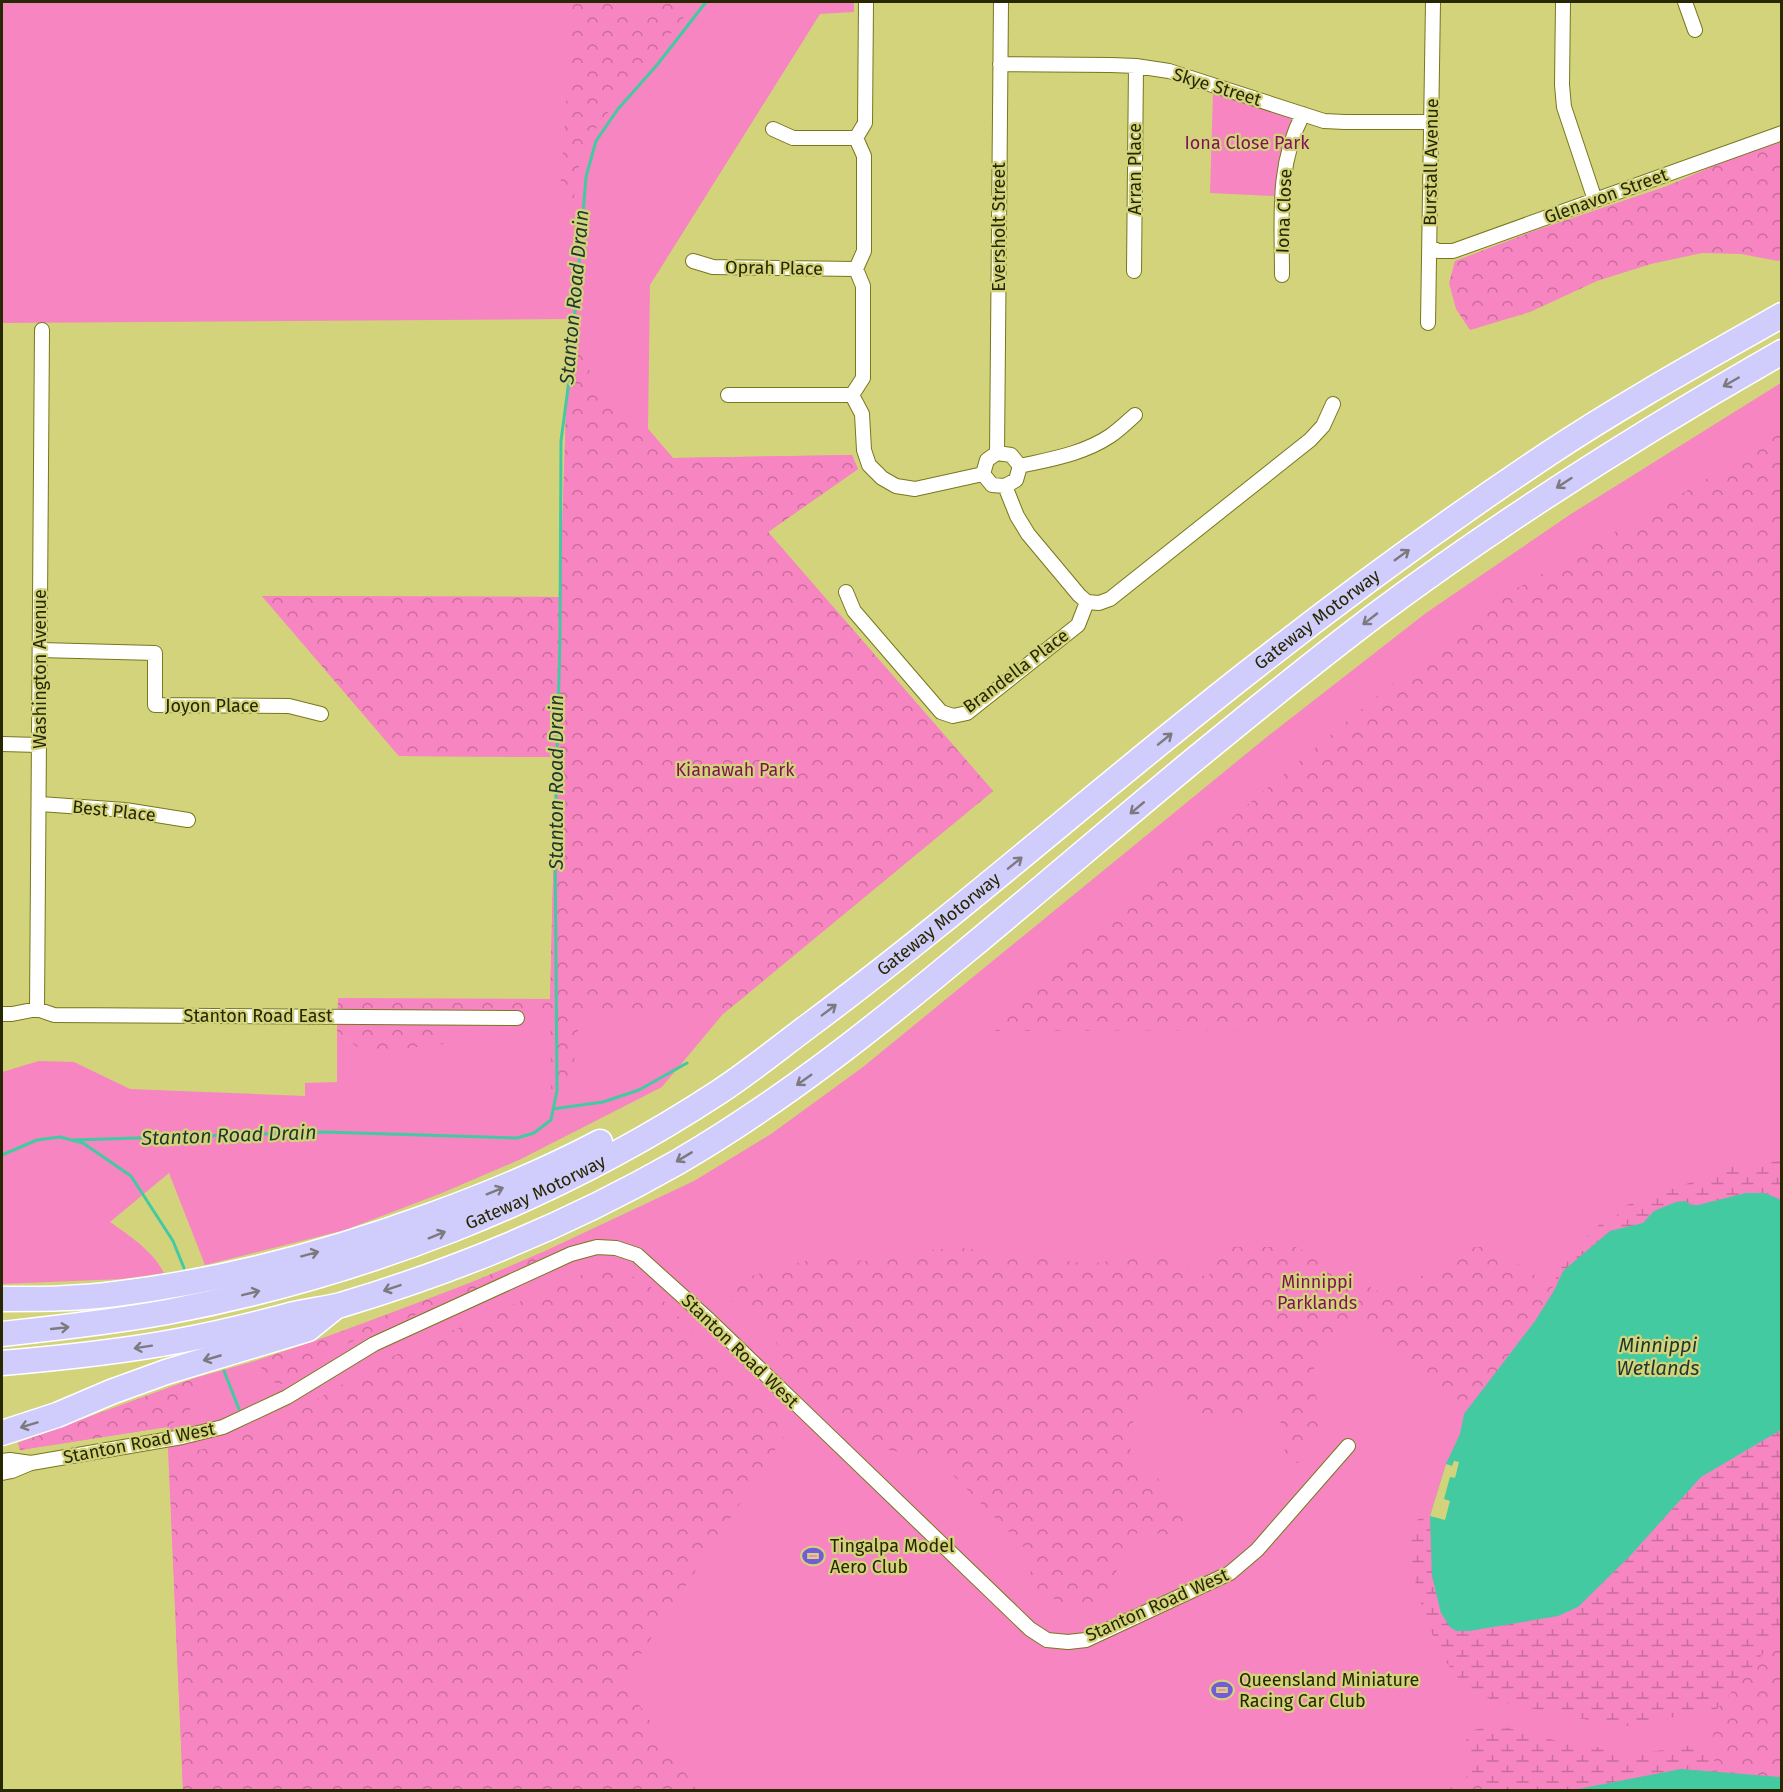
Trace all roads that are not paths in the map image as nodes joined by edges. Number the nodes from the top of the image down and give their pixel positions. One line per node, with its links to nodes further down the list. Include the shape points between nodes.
1 (866, 2): 13 (street, via 865,123)
2 (1001, 2): 7 (street, Eversholt Street)
3 (1433, 2): 10 (street, Burstall Avenue)
4 (1563, 2): 14 (street, via 1564,107)
5 (1685, 2): 6 (street)
6 (1695, 30)
7 (1000, 64): 8 (street, Skye Street); 28 (street, Eversholt Street)
8 (1136, 66): 9 (street, Skye Street, via 1169,71); 18 (street, Arran Place)
9 (1303, 114): 10 (street, Skye Street, via 1346,123); 19 (street, Iona Close, via 1293,133 1282,185)
10 (1431, 122): 15 (street, Burstall Avenue)
11 (773, 129): 13 (street, via 793,138)
12 (1782, 134): 14 (street, Glenavon Street)
13 (856, 138): 17 (street, via 864,156 864,251)
14 (1595, 200): 15 (street, Glenavon Street, via 1453,250)
15 (1430, 247): 21 (street, Burstall Avenue)
16 (693, 261): 17 (street, Oprah Place, via 712,267)
17 (856, 269): 25 (street, via 864,286 863,378)
18 (1134, 271)
19 (1281, 275)
20 (1782, 315): 43 (highway, Gateway Motorway, one-way to 20, via 911,947 1352,591 1552,451)
21 (1428, 323)
22 (42, 330): 34 (street, Washington Avenue)
23 (1782, 352): 45 (highway, Gateway Motorway, one-way to 45, via 1562,484 1375,616 1279,690 884,1019 805,1080 734,1127 639,1183 544,1229 437,1273)
24 (728, 395): 25 (street)
25 (852, 395): 30 (street, via 862,414 869,465 882,478 896,486 915,489)
26 (1333, 404): 33 (street, via 1323,426 1310,440 1110,599)
27 (1136, 415): 29 (street, via 1091,447)
28 (997, 453): 29 (street, via 1011,455); 30 (street, via 987,460)
29 (1020, 466): 31 (street, via 1016,480)
30 (983, 474): 31 (street, via 992,485)
31 (1005, 486): 33 (street, via 1028,534)
32 (846, 592): 33 (street, Brandella Place, via 854,611 941,712 953,716 967,713 1077,625)
33 (1087, 602)
34 (40, 650): 35 (street, Joyon Place, via 155,653 154,705 289,706); 37 (street, Washington Avenue)
35 (321, 714)
36 (2, 744): 37 (street)
37 (39, 744): 38 (street, Washington Avenue)
38 (40, 804): 39 (street, Best Place, via 124,810); 40 (street, Washington Avenue)
39 (188, 820)
40 (37, 1009): 41 (street, Stanton Road East); 42 (street, Stanton Road East, via 54,1015)
41 (2, 1014)
42 (517, 1018)
43 (782, 1045): 44 (highway, one-way to 43, via 81,1297 162,1287 252,1270 379,1234 460,1205 581,1153 762,1048); 46 (highway, Gateway Motorway, one-way to 43, via 117,1320 219,1301 366,1261 558,1183 717,1094)
44 (2, 1299)
45 (335, 1307): 47 (highway, Gateway Motorway, one-way to 47, via 178,1341); 48 (highway, one-way to 48, via 308,1329 166,1372)
46 (2, 1334)
47 (2, 1363)
48 (2, 1433)
49 (1348, 1446): 51 (street, Stanton Road West, via 1257,1550 1230,1573 1086,1640 1047,1640 1030,1629 637,1255 597,1247 571,1254 374,1344 287,1397 224,1427)
50 (2, 1461): 51 (street, Stanton Road West)
51 (31, 1463): 52 (street, Stanton Road West)
52 (2, 1473)

